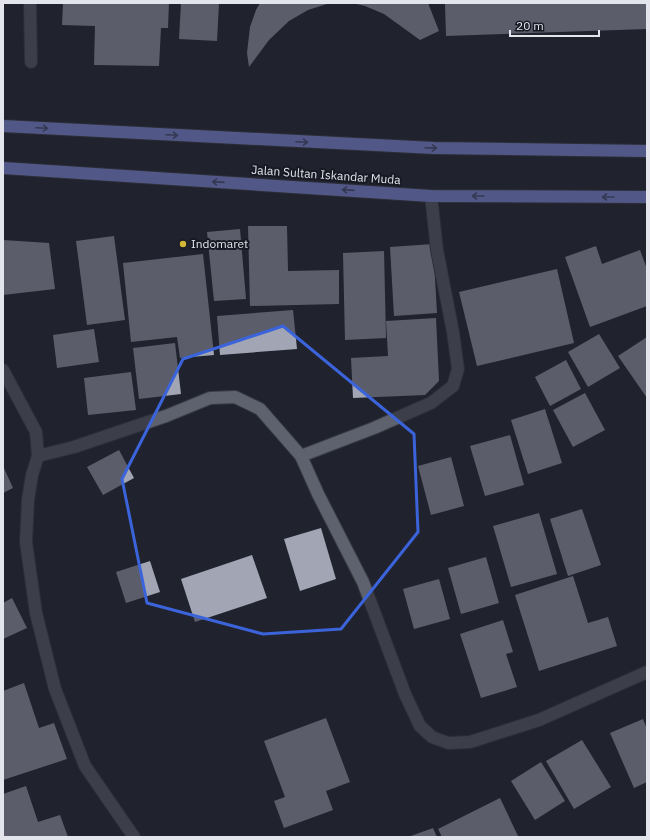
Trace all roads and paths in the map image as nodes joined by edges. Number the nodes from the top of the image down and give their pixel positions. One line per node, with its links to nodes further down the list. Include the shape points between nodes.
1 (30, 3): 2 (street)
2 (32, 62)
3 (3, 126): 4 (highway, one-way to 4, via 434,148)
4 (647, 151)
5 (3, 168): 6 (highway, Jalan Sultan Iskandar Muda, one-way to 5)
6 (431, 196): 7 (highway, Jalan Sultan Iskandar Muda, one-way to 6); 10 (street, via 458,369 453,386 430,403)
7 (647, 197)
8 (3, 370): 9 (street, via 36,432)
9 (38, 456): 10 (street, via 74,447 166,416 210,398 235,397 260,408); 12 (street, via 29,494 26,542 36,613 55,689 85,766)
10 (301, 456): 11 (street, via 363,582 405,694 420,726 432,737 448,743 470,742 539,720)
11 (647, 672)
12 (134, 837)

